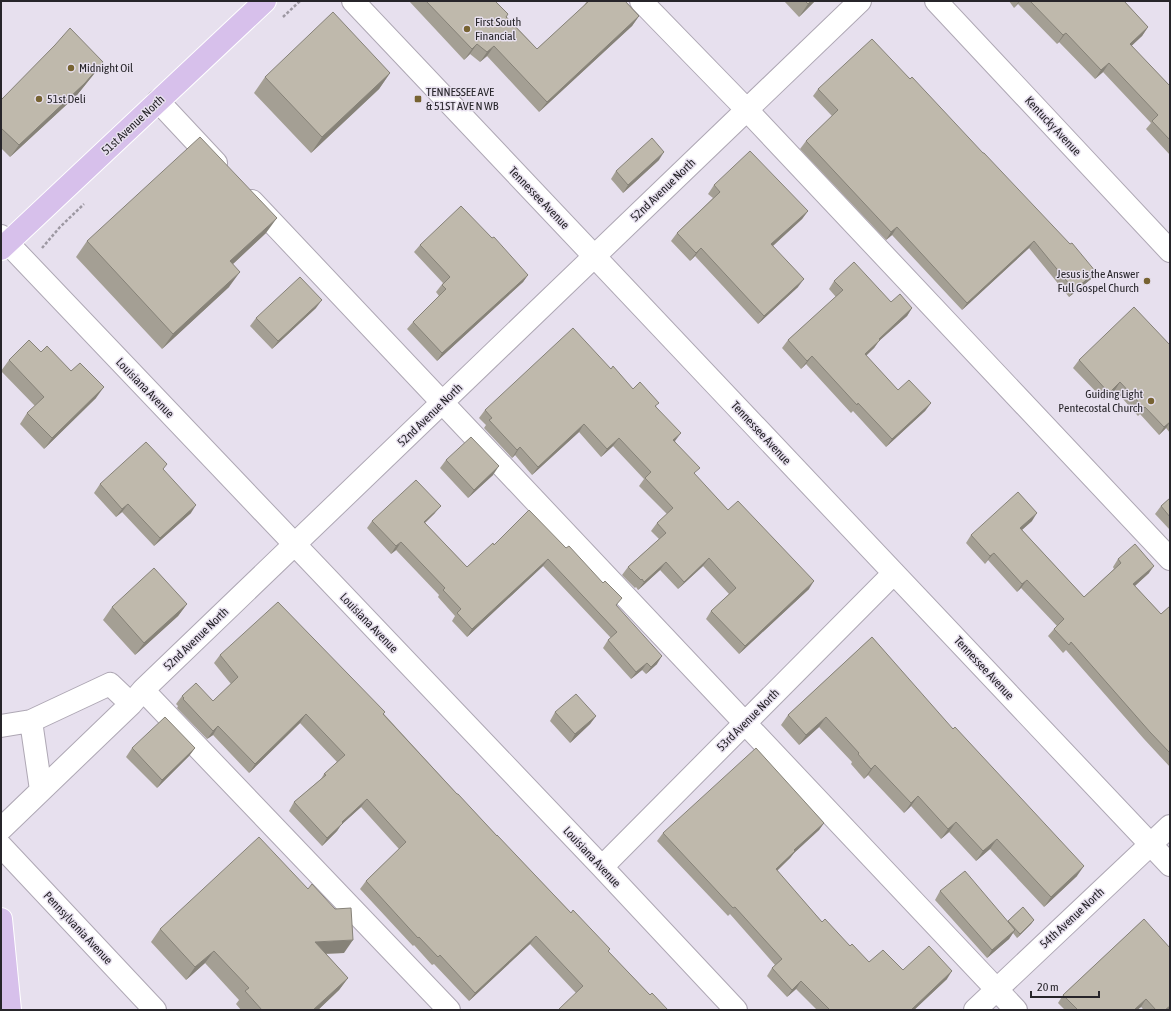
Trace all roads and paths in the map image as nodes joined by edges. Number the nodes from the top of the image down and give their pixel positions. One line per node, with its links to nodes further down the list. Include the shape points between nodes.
1 (265, 1): 8 (main road, 51st Avenue North)
2 (300, 1): 7 (path)
3 (353, 1): 13 (street, Tennessee Avenue)
4 (641, 1): 9 (street)
5 (860, 1): 9 (street, 52nd Avenue North)
6 (936, 1): 12 (street, Kentucky Avenue)
7 (281, 19)
8 (158, 101): 11 (main road, 51st Avenue North); 15 (street)
9 (747, 110): 13 (street, 52nd Avenue North); 17 (street)
10 (87, 202): 14 (path, via 60,227)
11 (3, 243): 14 (street, Louisiana Avenue)
12 (1170, 251)
13 (595, 257): 15 (street, 52nd Avenue North); 18 (street, Tennessee Avenue)
14 (27, 264): 16 (street, Louisiana Avenue)
15 (442, 402): 16 (street, 52nd Avenue North); 21 (street)
16 (295, 545): 19 (street, 52nd Avenue North); 29 (street, Louisiana Avenue)
17 (1170, 559)
18 (894, 573): 21 (street, 53rd Avenue North); 26 (street, Tennessee Avenue)
19 (137, 697): 20 (street, via 110,684); 23 (street, 52nd Avenue North); 34 (street)
20 (31, 721): 22 (street); 23 (street)
21 (745, 723): 29 (street, 53rd Avenue North); 31 (street)
22 (1, 726)
23 (41, 790): 25 (street, 52nd Avenue North)
24 (1170, 826): 26 (street, 54th Avenue North)
25 (1, 829)
26 (1150, 844): 28 (street, Tennessee Avenue); 31 (street, 54th Avenue North)
27 (1, 846): 33 (street, Pennsylvania Avenue)
28 (1170, 865)
29 (602, 867): 35 (street, Louisiana Avenue)
30 (1, 919): 32 (main road)
31 (996, 989): 36 (street, 54th Avenue North); 37 (street)
32 (10, 1010)
33 (155, 1010)
34 (449, 1010)
35 (736, 1010)
36 (975, 1010)
37 (1016, 1010)

